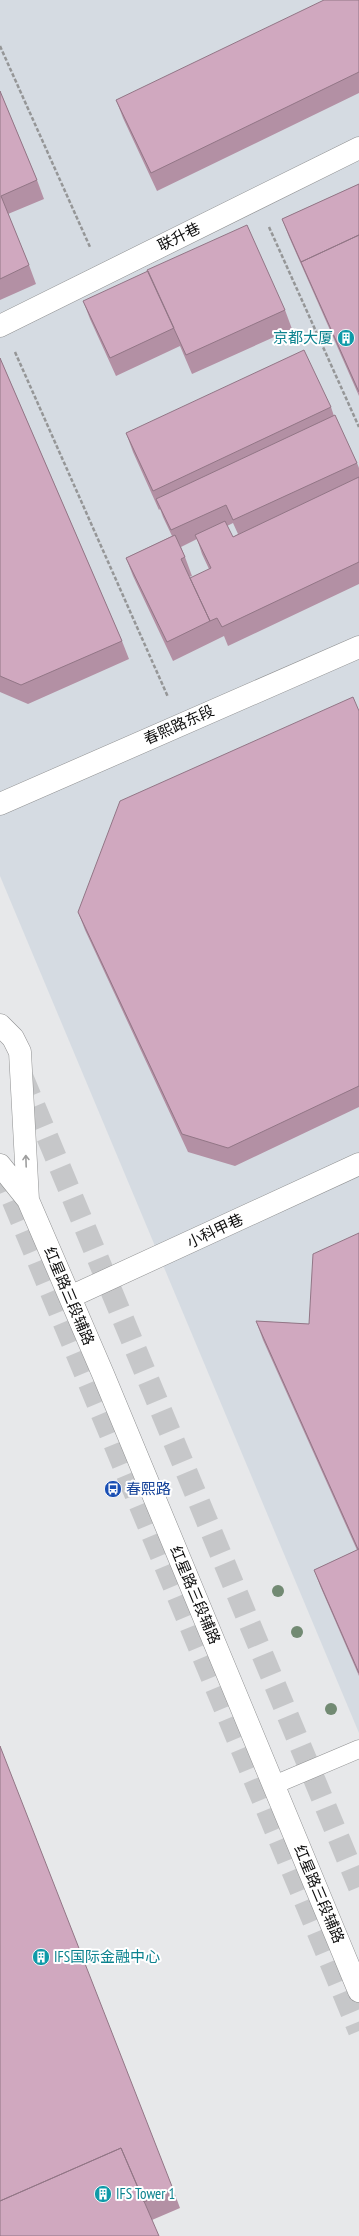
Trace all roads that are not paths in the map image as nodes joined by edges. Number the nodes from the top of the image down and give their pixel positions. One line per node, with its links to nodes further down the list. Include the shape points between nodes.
1 (359, 148): 2 (street, 联升巷)
2 (1, 326)
3 (359, 647): 4 (street, 春熙路东段)
4 (0, 804)
5 (0, 1025): 8 (street, 红星路三段辅路, one-way to 5, via 20,1052 13,1038)
6 (359, 1164): 9 (street, 小科甲巷)
7 (0, 1165): 8 (street, 红星路三段辅路)
8 (28, 1200): 9 (street, 红星路三段辅路)
9 (70, 1297): 11 (street, 红星路三段辅路)
10 (359, 1749): 11 (lane)
11 (274, 1785): 12 (street, 红星路三段辅路)
12 (359, 1991)

